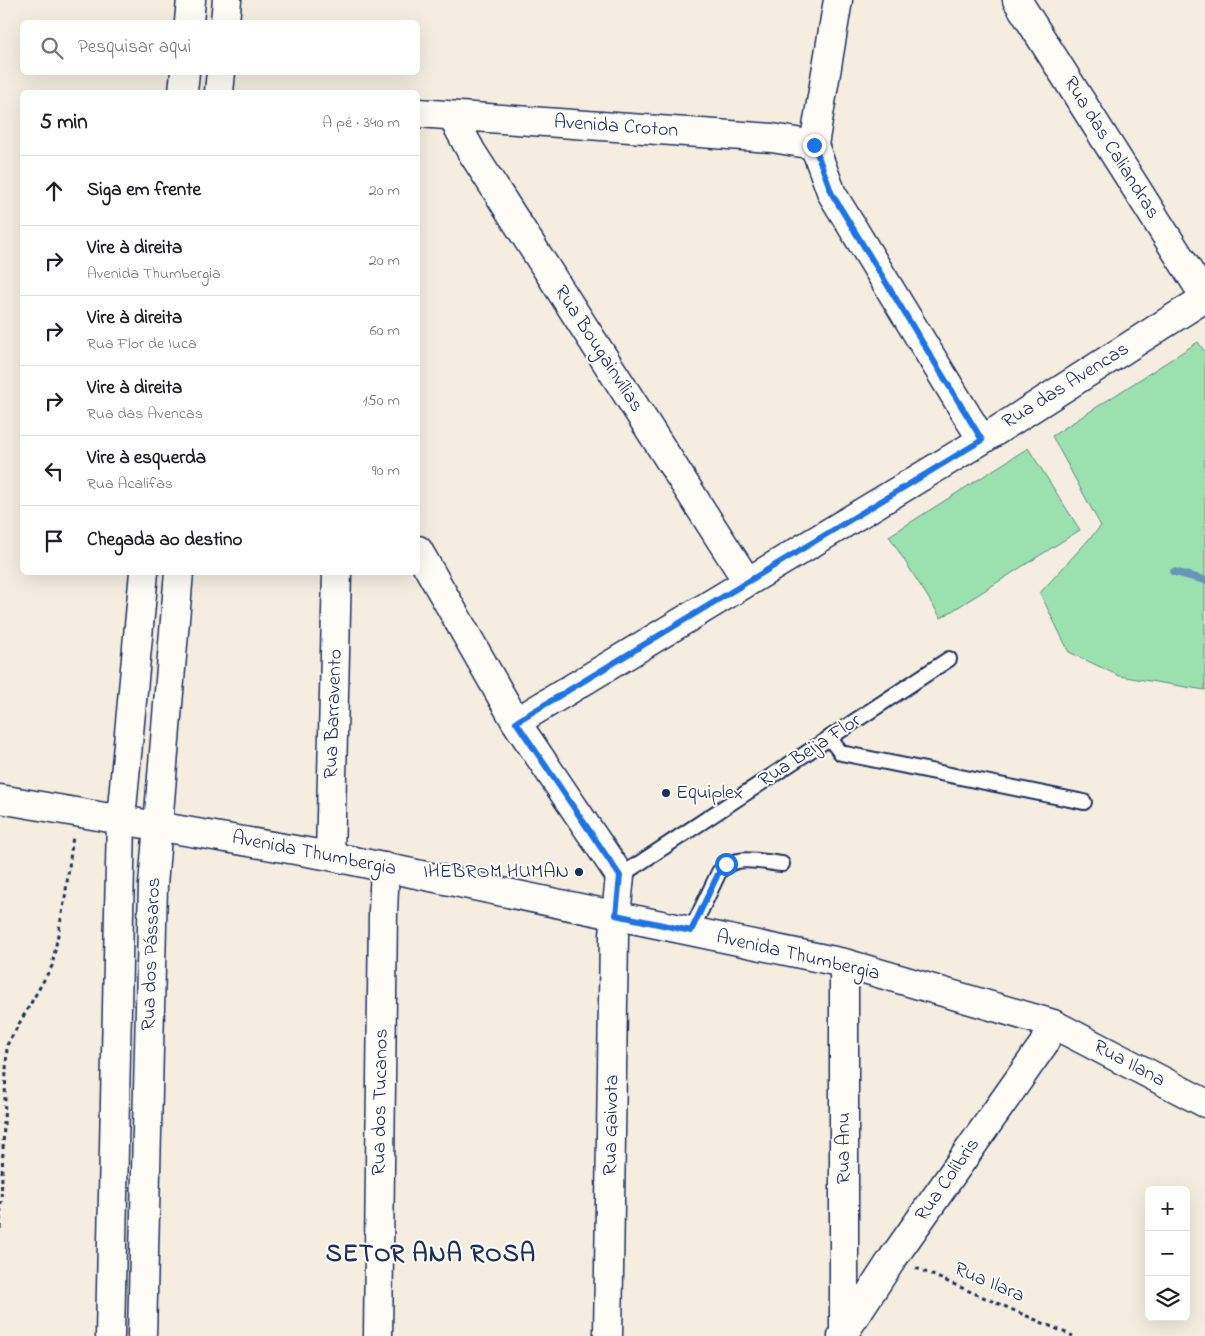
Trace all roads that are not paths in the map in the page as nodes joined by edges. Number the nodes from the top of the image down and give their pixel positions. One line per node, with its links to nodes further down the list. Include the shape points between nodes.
1 (191, 0): 5 (street)
2 (227, 0): 6 (street)
3 (838, 0): 13 (street)
4 (1017, 0): 14 (street, Rua das Caliandras)
5 (189, 20)
6 (225, 20)
7 (185, 75): 9 (street)
8 (221, 75): 10 (street)
9 (183, 90)
10 (219, 90)
11 (420, 113): 12 (street, Avenida Croton)
12 (452, 116): 13 (street, Avenida Croton, via 772,138); 20 (street, Rua Bougainvílias, via 471,152)
13 (814, 145): 15 (street, via 832,194)
14 (1205, 298): 15 (street, Rua das Avencas)
15 (982, 440): 20 (street, Rua das Avencas)
16 (420, 554): 22 (street)
17 (144, 575): 26 (street, Rua dos Pássaros)
18 (179, 575): 27 (street, Rua dos Pássaros)
19 (338, 575): 28 (street, Rua Barravento)
20 (746, 581): 22 (street, Rua das Avencas)
21 (950, 659): 23 (lane, Rua Beija Flor)
22 (516, 722): 31 (street)
23 (830, 739): 25 (lane, via 841,753); 31 (lane, Rua Beija Flor)
24 (0, 799): 26 (street)
25 (1084, 802)
26 (121, 819): 27 (street, Avenida Thumbergia); 38 (street, Rua dos Pássaros)
27 (158, 826): 28 (street, Avenida Thumbergia); 39 (street, Rua dos Pássaros, via 153,885)
28 (330, 856): 30 (street, Avenida Thumbergia)
29 (782, 864): 33 (lane, via 742,860 726,864 719,872)
30 (385, 867): 32 (street, Avenida Thumbergia); 40 (street, Rua dos Tucanos)
31 (620, 876): 32 (street, Rua Gaivota)
32 (616, 915): 33 (street, Avenida Thumbergia); 41 (street, Rua Gaivota)
33 (691, 931): 34 (street, Avenida Thumbergia)
34 (844, 963): 35 (street, Avenida Thumbergia); 37 (street, Rua Anu)
35 (1053, 1024): 36 (street, Rua Ilana); 37 (street, Rua Colibris, via 1043,1046)
36 (1205, 1103)
37 (843, 1334)
38 (110, 1336)
39 (142, 1336)
40 (378, 1336)
41 (608, 1336)

